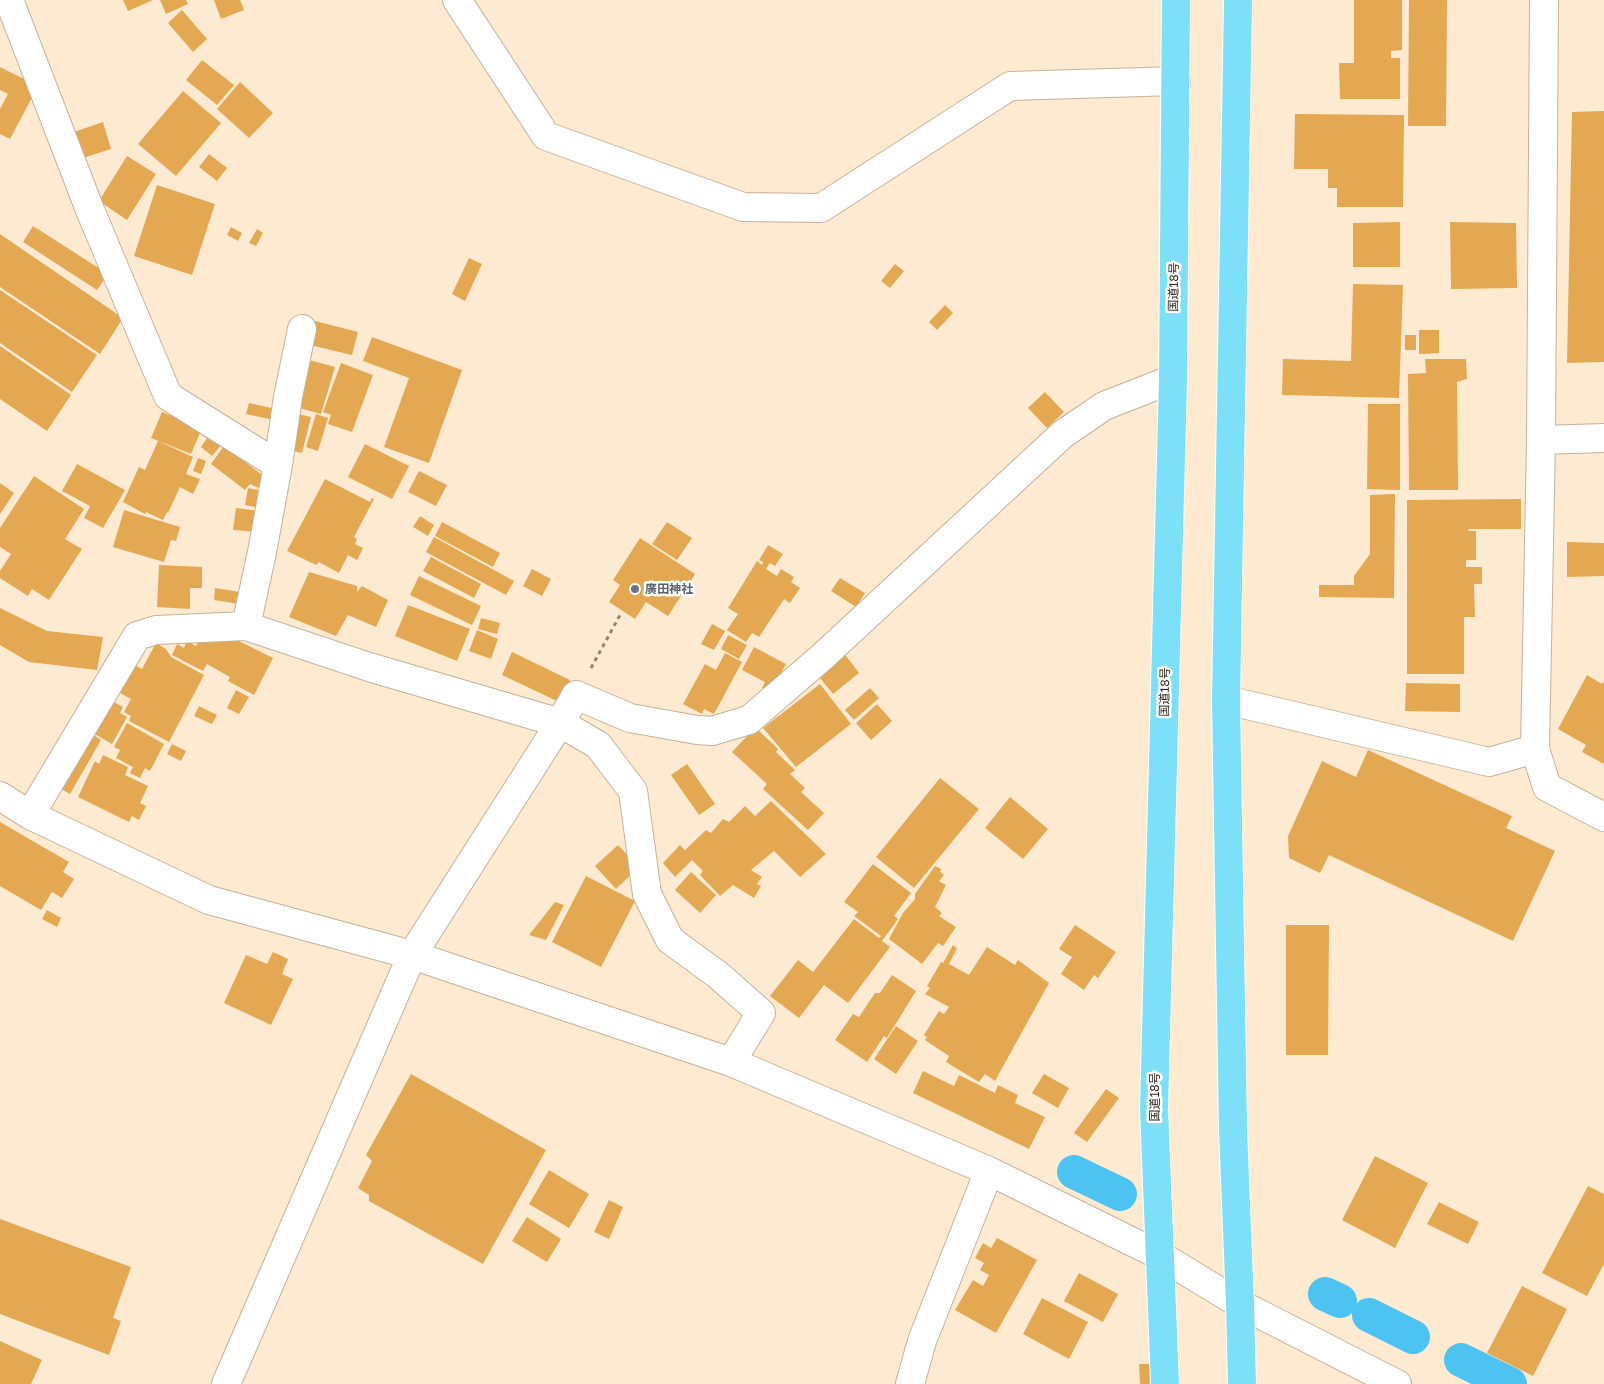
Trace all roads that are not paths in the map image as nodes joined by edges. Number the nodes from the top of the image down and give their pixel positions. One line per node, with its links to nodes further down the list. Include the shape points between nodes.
1 (9, 0): 11 (street, via 90,210 168,396)
2 (457, 0): 6 (street, via 546,136 743,207 821,208 1010,86)
3 (1176, 0): 6 (highway, 国道18号)
4 (1238, 0): 13 (highway)
5 (1544, 0): 10 (street)
6 (1176, 81): 8 (highway, 国道18号)
7 (302, 329): 11 (street)
8 (1173, 378): 14 (street, via 1104,406 1063,434 822,657 749,720 712,731 697,730 630,718 576,695); 22 (highway, 国道18号, via 1154,1109)
9 (1604, 438): 10 (street)
10 (1541, 440): 15 (street)
11 (278, 465): 12 (street)
12 (246, 626): 14 (street, via 369,667); 17 (street, via 156,630 137,636)
13 (1226, 700): 15 (street, via 1488,762); 23 (highway, via 1233,1129)
14 (560, 723): 19 (street); 20 (street, via 598,745 633,791 647,894 670,940 718,975 761,1013)
15 (1534, 749): 18 (street, via 1546,786)
16 (0, 796): 17 (street)
17 (30, 815): 19 (street, via 210,900)
18 (1604, 817)
19 (412, 954): 20 (street); 24 (street)
20 (731, 1062): 21 (street)
21 (989, 1171): 22 (street); 25 (street, via 922,1341)
22 (1161, 1256): 23 (street); 26 (highway, 国道18号)
23 (1240, 1304): 27 (highway); 28 (street)
24 (226, 1384)
25 (910, 1384)
26 (1166, 1384)
27 (1242, 1384)
28 (1397, 1384)

